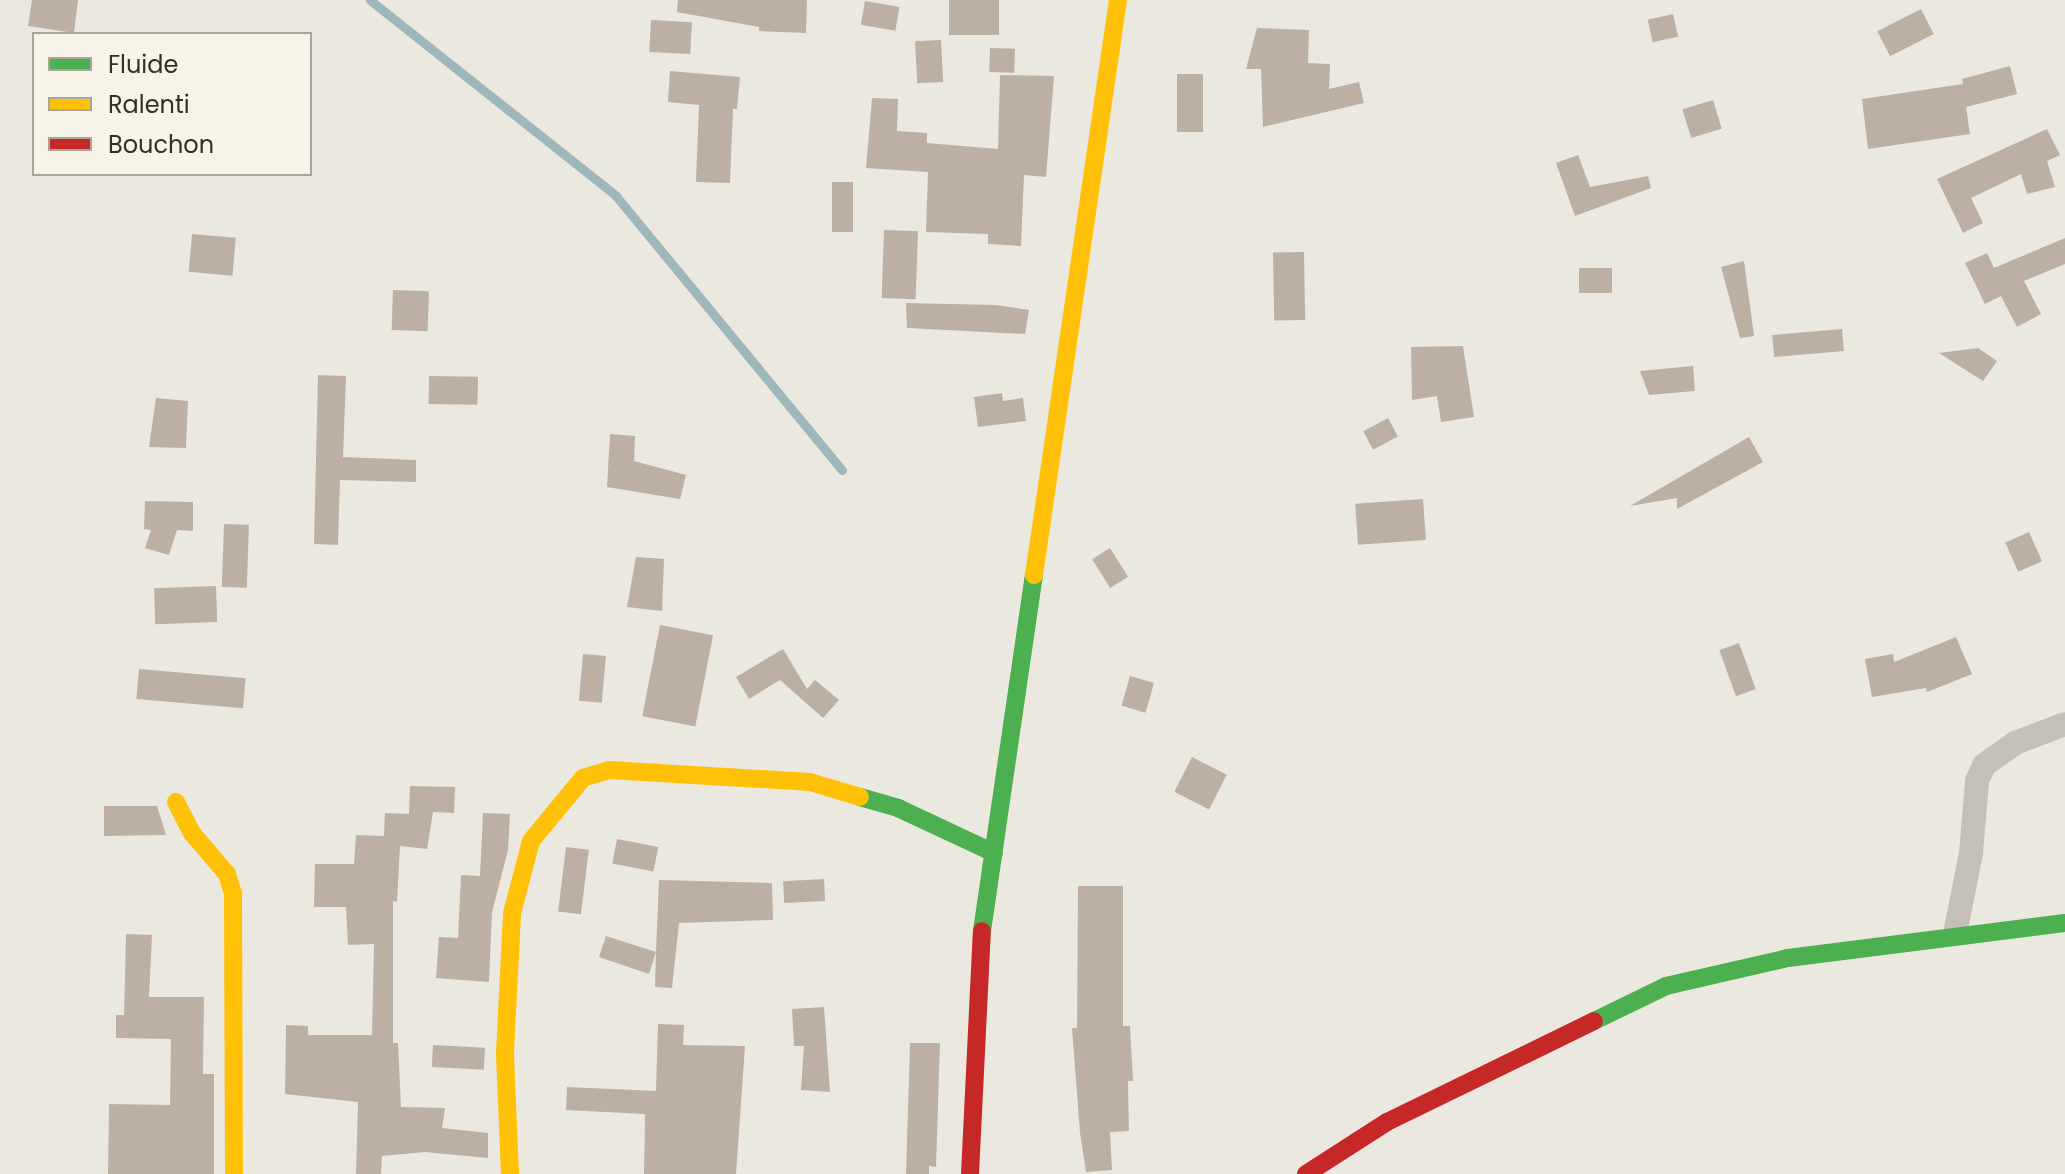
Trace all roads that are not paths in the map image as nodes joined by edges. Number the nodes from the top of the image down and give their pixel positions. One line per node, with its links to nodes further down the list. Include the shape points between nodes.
1 (1118, 0): 4 (street)
2 (2065, 724): 6 (street, via 2015,743 1984,765 1977,781 1971,853)
3 (176, 802): 7 (street, via 192,833 227,874 233,894)
4 (994, 853): 8 (street, via 898,808 810,782 609,770 583,778 531,841 512,913 505,1053); 9 (street, via 981,938)
5 (2065, 923): 6 (street)
6 (1955, 934): 10 (street, via 1788,958 1666,986 1387,1122)
7 (234, 1174)
8 (510, 1174)
9 (970, 1174)
10 (1306, 1174)

